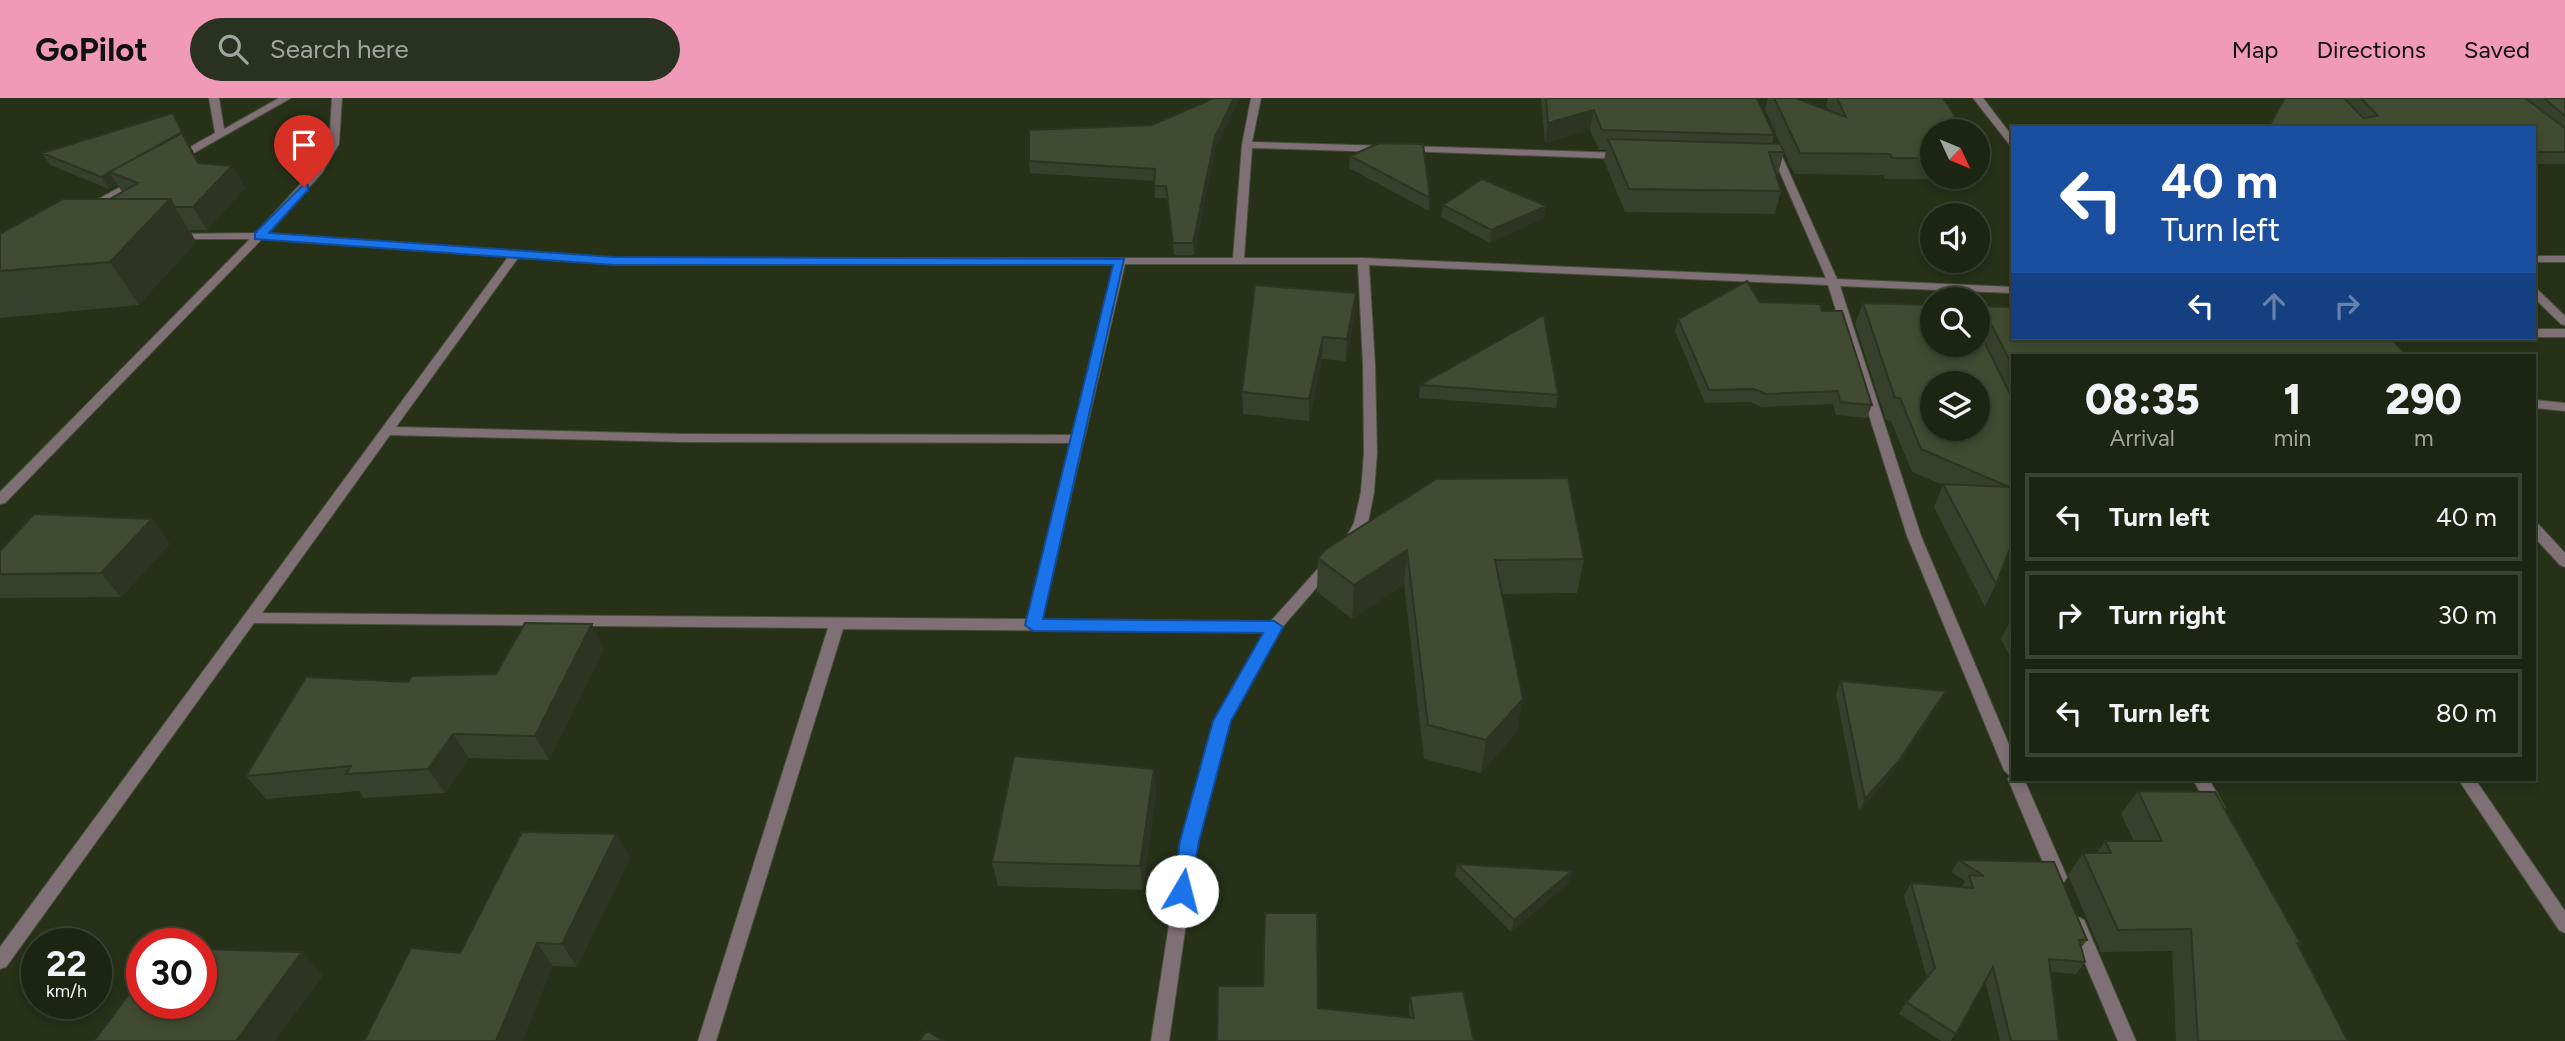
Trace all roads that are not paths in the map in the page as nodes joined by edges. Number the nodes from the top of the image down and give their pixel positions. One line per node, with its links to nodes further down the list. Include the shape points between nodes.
1 (214, 98): 6 (street)
2 (286, 98): 6 (street)
3 (337, 98): 15 (street, via 334,144 318,171)
4 (1256, 98): 9 (street)
5 (1978, 98): 8 (street)
6 (220, 135): 11 (street)
7 (1768, 136): 22 (street, via 1773,160)
8 (2011, 141)
9 (1247, 145): 10 (street); 21 (street)
10 (1629, 156)
11 (163, 166)
12 (151, 173): 13 (street)
13 (82, 211)
14 (161, 236): 15 (street)
15 (259, 236): 16 (street); 33 (street)
16 (514, 256): 19 (street, via 614,261); 31 (street)
17 (2536, 259): 18 (street)
18 (2565, 259)
19 (1120, 261): 21 (street); 32 (street)
20 (1363, 261): 21 (street); 22 (street); 39 (street, via 1371,407 1365,514 1355,538)
21 (1238, 262)
22 (1833, 282): 23 (street); 40 (street, via 1914,536)
23 (1941, 286): 24 (street)
24 (2011, 290)
25 (2536, 294): 26 (street)
26 (2565, 322)
27 (2536, 332): 28 (street)
28 (2565, 333)
29 (2536, 404): 30 (street)
30 (2565, 407)
31 (387, 431): 32 (street); 36 (street)
32 (1078, 439): 38 (street)
33 (0, 500)
34 (2536, 530): 35 (street)
35 (2565, 562)
36 (250, 618): 37 (street); 46 (street)
37 (837, 623): 38 (street); 47 (street)
38 (1033, 625): 39 (street)
39 (1274, 627): 48 (street, via 1222,721 1190,841)
40 (2011, 768)
41 (2017, 781): 49 (street)
42 (2202, 781): 44 (street)
43 (2467, 781): 45 (street)
44 (2227, 826)
45 (2565, 925)
46 (0, 961)
47 (708, 1041)
48 (1160, 1041)
49 (2127, 1041)

